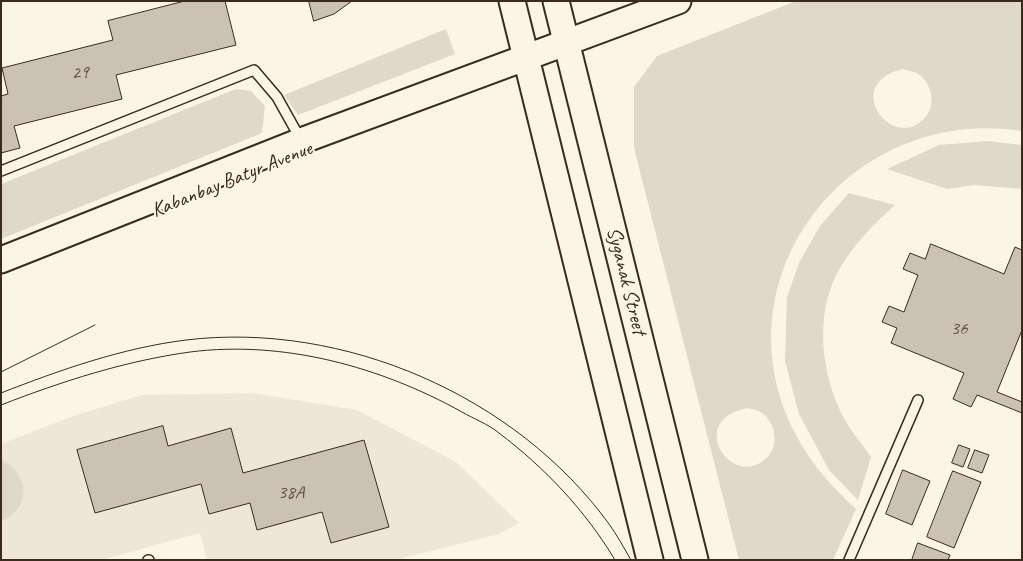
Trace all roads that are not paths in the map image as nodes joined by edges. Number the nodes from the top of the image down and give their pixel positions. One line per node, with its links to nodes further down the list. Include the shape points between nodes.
1 (512, 1): 5 (main road, Syganak Street)
2 (556, 1): 4 (main road, Syganak Street)
3 (678, 1): 4 (main road, Kabanbay Batyr Avenue)
4 (566, 42): 5 (main road, Kabanbay Batyr Avenue); 13 (main road, Syganak Street)
5 (527, 56): 6 (main road, Kabanbay Batyr Avenue); 12 (main road, Syganak Street)
6 (460, 81): 7 (main road, Kabanbay Batyr Avenue); 10 (main road, Kabanbay Batyr Avenue, via 421,106)
7 (301, 140): 8 (lane, via 277,97 254,70); 9 (main road, Kabanbay Batyr Avenue)
8 (1, 171)
9 (1, 260)
10 (1, 272)
11 (918, 400): 14 (lane)
12 (650, 560)
13 (695, 560)
14 (849, 560)

